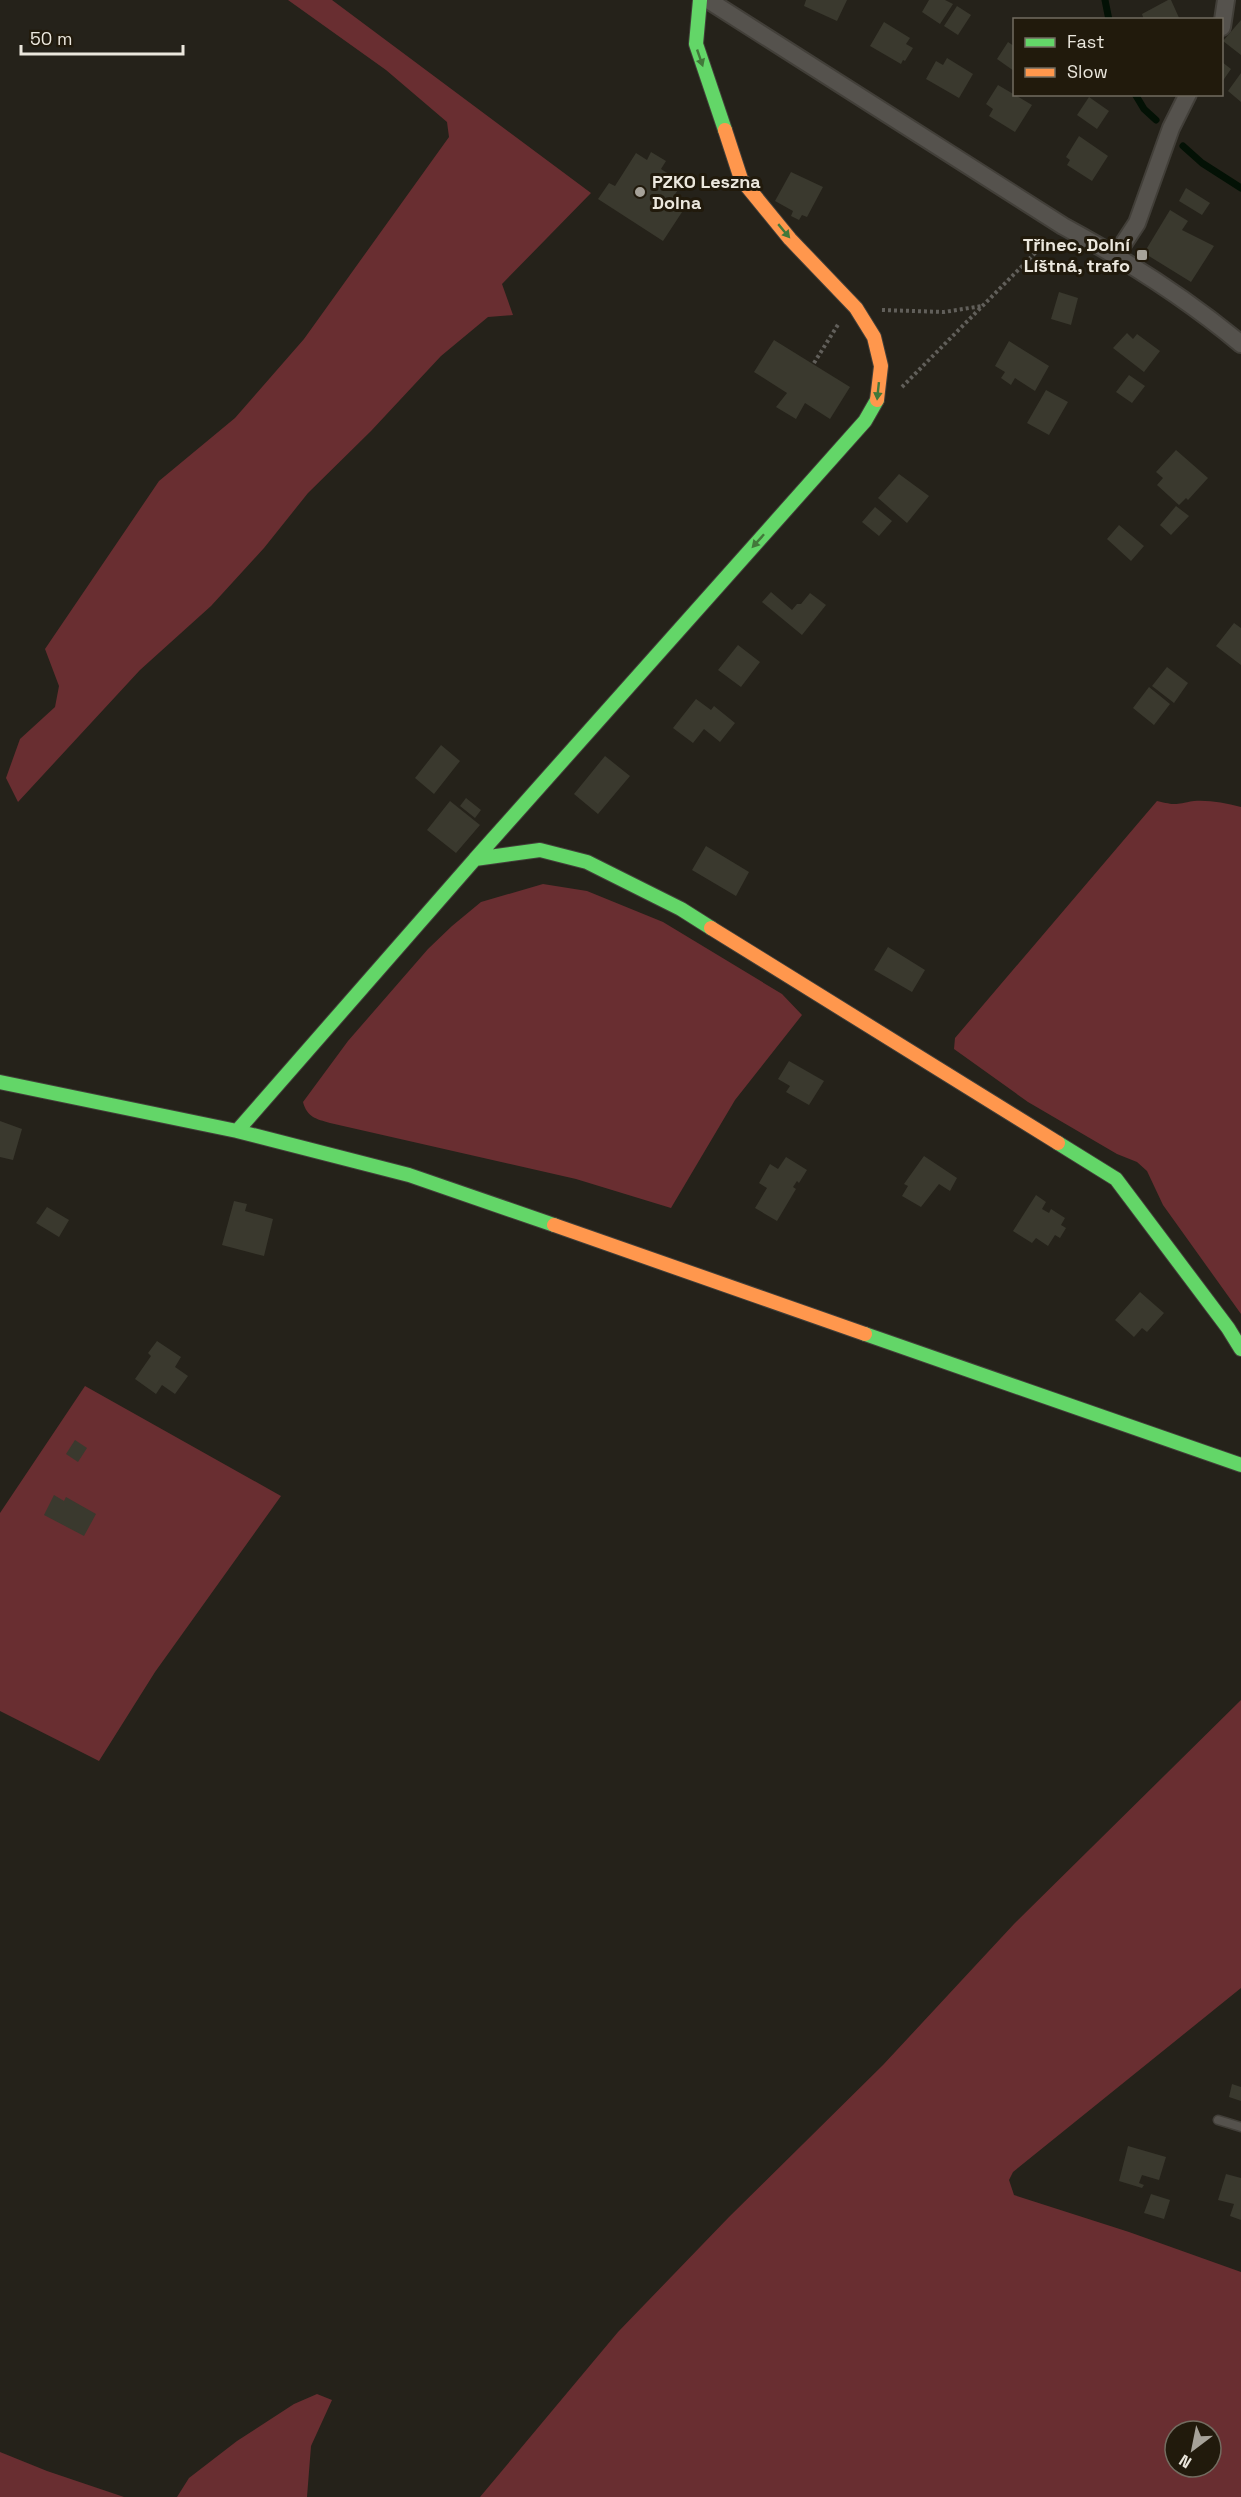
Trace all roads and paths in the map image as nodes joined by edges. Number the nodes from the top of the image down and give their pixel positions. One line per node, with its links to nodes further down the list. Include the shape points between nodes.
1 (700, 0): 9 (street, one-way to 9, via 696,44 741,179 790,239 856,309 874,337 881,366)
2 (708, 0): 6 (street)
3 (1226, 0): 4 (street)
4 (1223, 18)
5 (1187, 96): 7 (street, via 1137,223)
6 (1063, 226): 7 (street); 9 (path, via 887,401)
7 (1116, 255): 8 (street, via 1205,314)
8 (1241, 344)
9 (877, 402): 10 (street, one-way to 10, via 852,436)
10 (475, 859): 12 (street); 13 (street, via 540,850 587,862 660,898 1116,1179)
11 (0, 1082): 12 (street)
12 (237, 1131): 14 (street, via 409,1175)
13 (1241, 1349)
14 (1241, 1465)
15 (1218, 2120): 16 (lane)
16 (1241, 2127)

